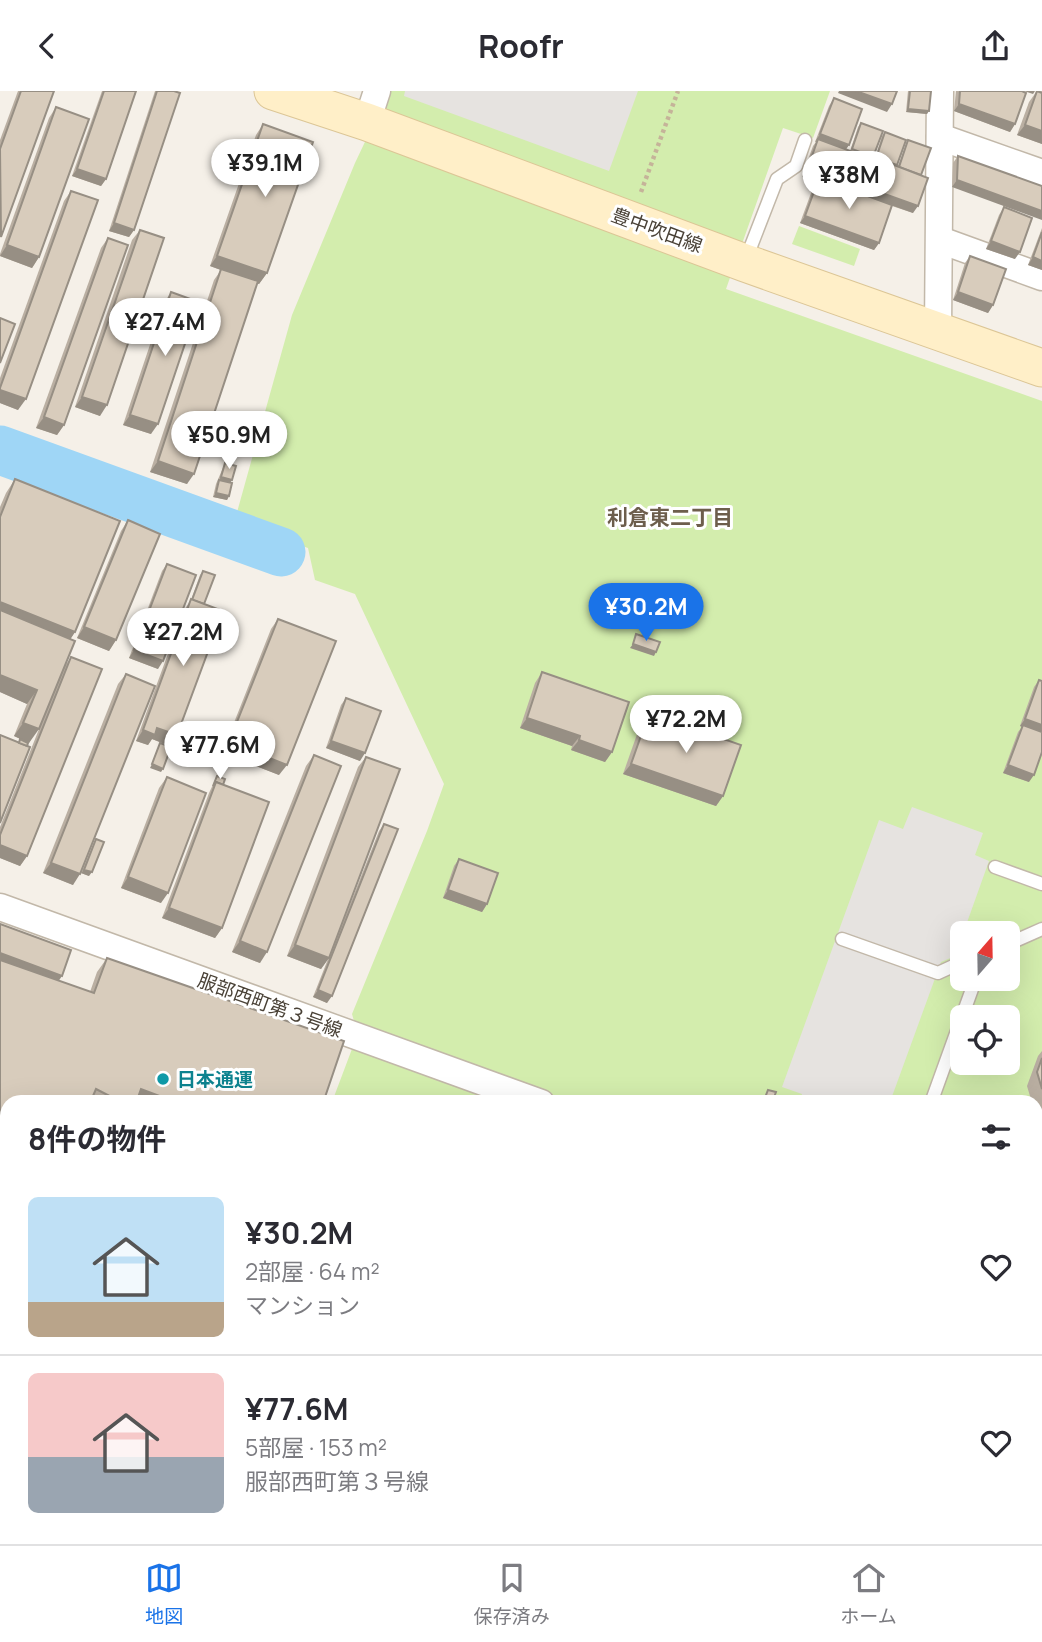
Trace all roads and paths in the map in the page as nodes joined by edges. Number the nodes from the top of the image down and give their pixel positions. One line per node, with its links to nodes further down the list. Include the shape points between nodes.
1 (273, 91): 4 (main road, 豊中吹田線)
2 (678, 91): 8 (path)
3 (940, 91): 5 (street)
4 (372, 106): 10 (main road, 豊中吹田線)
5 (940, 137): 7 (street); 9 (street)
6 (805, 140): 10 (lane, via 796,166 777,179)
7 (1042, 173)
8 (637, 202)
9 (940, 240): 11 (street); 12 (street)
10 (745, 263): 12 (main road, 豊中吹田線)
11 (1042, 277)
12 (939, 331): 13 (main road, 豊中吹田線)
13 (1042, 368)
14 (995, 867): 15 (lane)
15 (1042, 884)
16 (0, 907): 22 (street, 服部西町第３号線)
17 (1042, 929): 19 (lane)
18 (842, 939): 20 (lane, via 938,973)
19 (1020, 939)
20 (950, 968)
21 (971, 991): 23 (lane)
22 (519, 1095)
23 (934, 1095)

